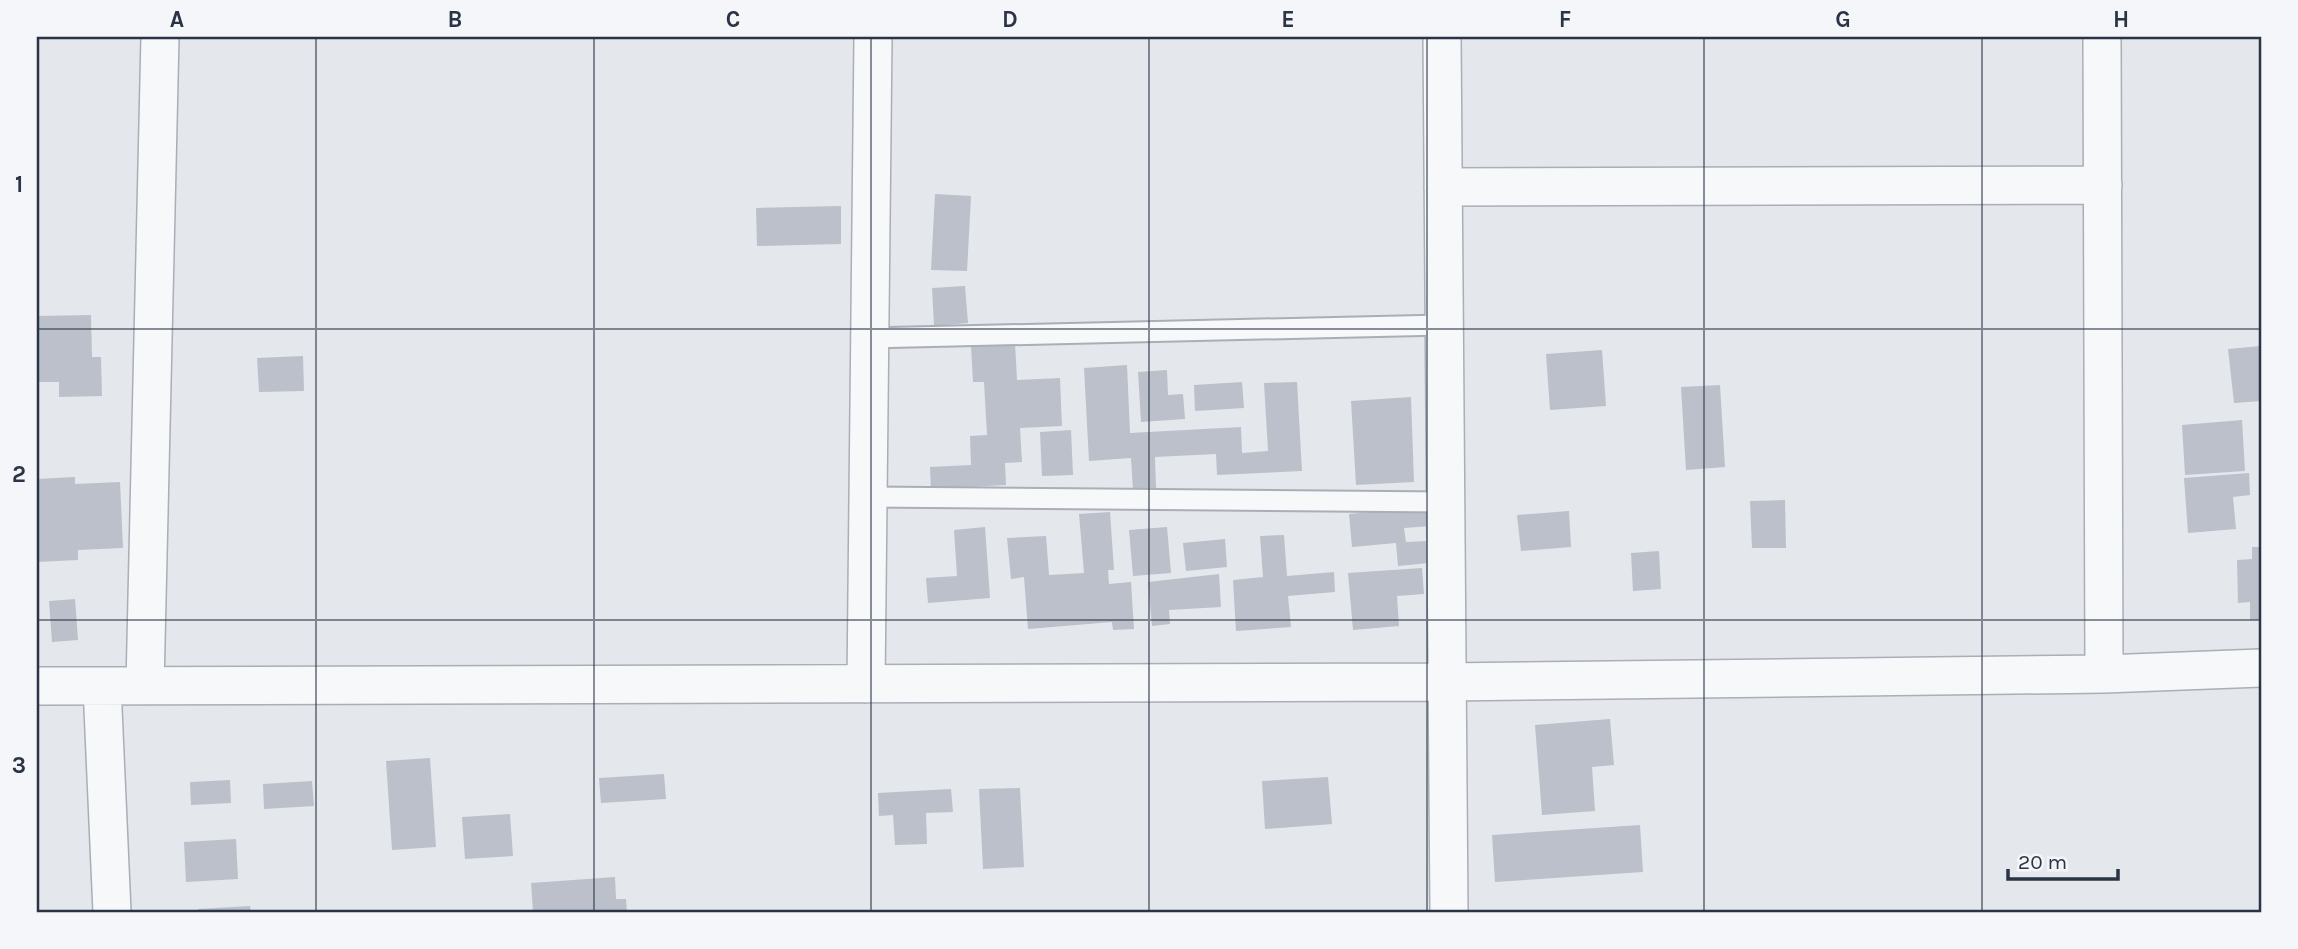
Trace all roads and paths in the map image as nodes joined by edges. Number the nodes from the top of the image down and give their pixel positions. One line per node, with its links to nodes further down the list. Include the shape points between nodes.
1 (160, 37): 15 (street)
2 (873, 37): 8 (street)
3 (1442, 37): 6 (street)
4 (2102, 37): 5 (street)
5 (2103, 185): 6 (street); 12 (street)
6 (1443, 187): 7 (street)
7 (1444, 325): 8 (lane); 10 (street)
8 (868, 338): 9 (street)
9 (869, 497): 10 (lane); 14 (street)
10 (1444, 502): 13 (street)
11 (2261, 668): 12 (street)
12 (2105, 674): 13 (street)
13 (1445, 682): 14 (street); 19 (street)
14 (866, 684): 15 (street)
15 (145, 685): 17 (street)
16 (37, 686): 17 (street)
17 (102, 686): 18 (street)
18 (112, 912)
19 (1449, 912)

